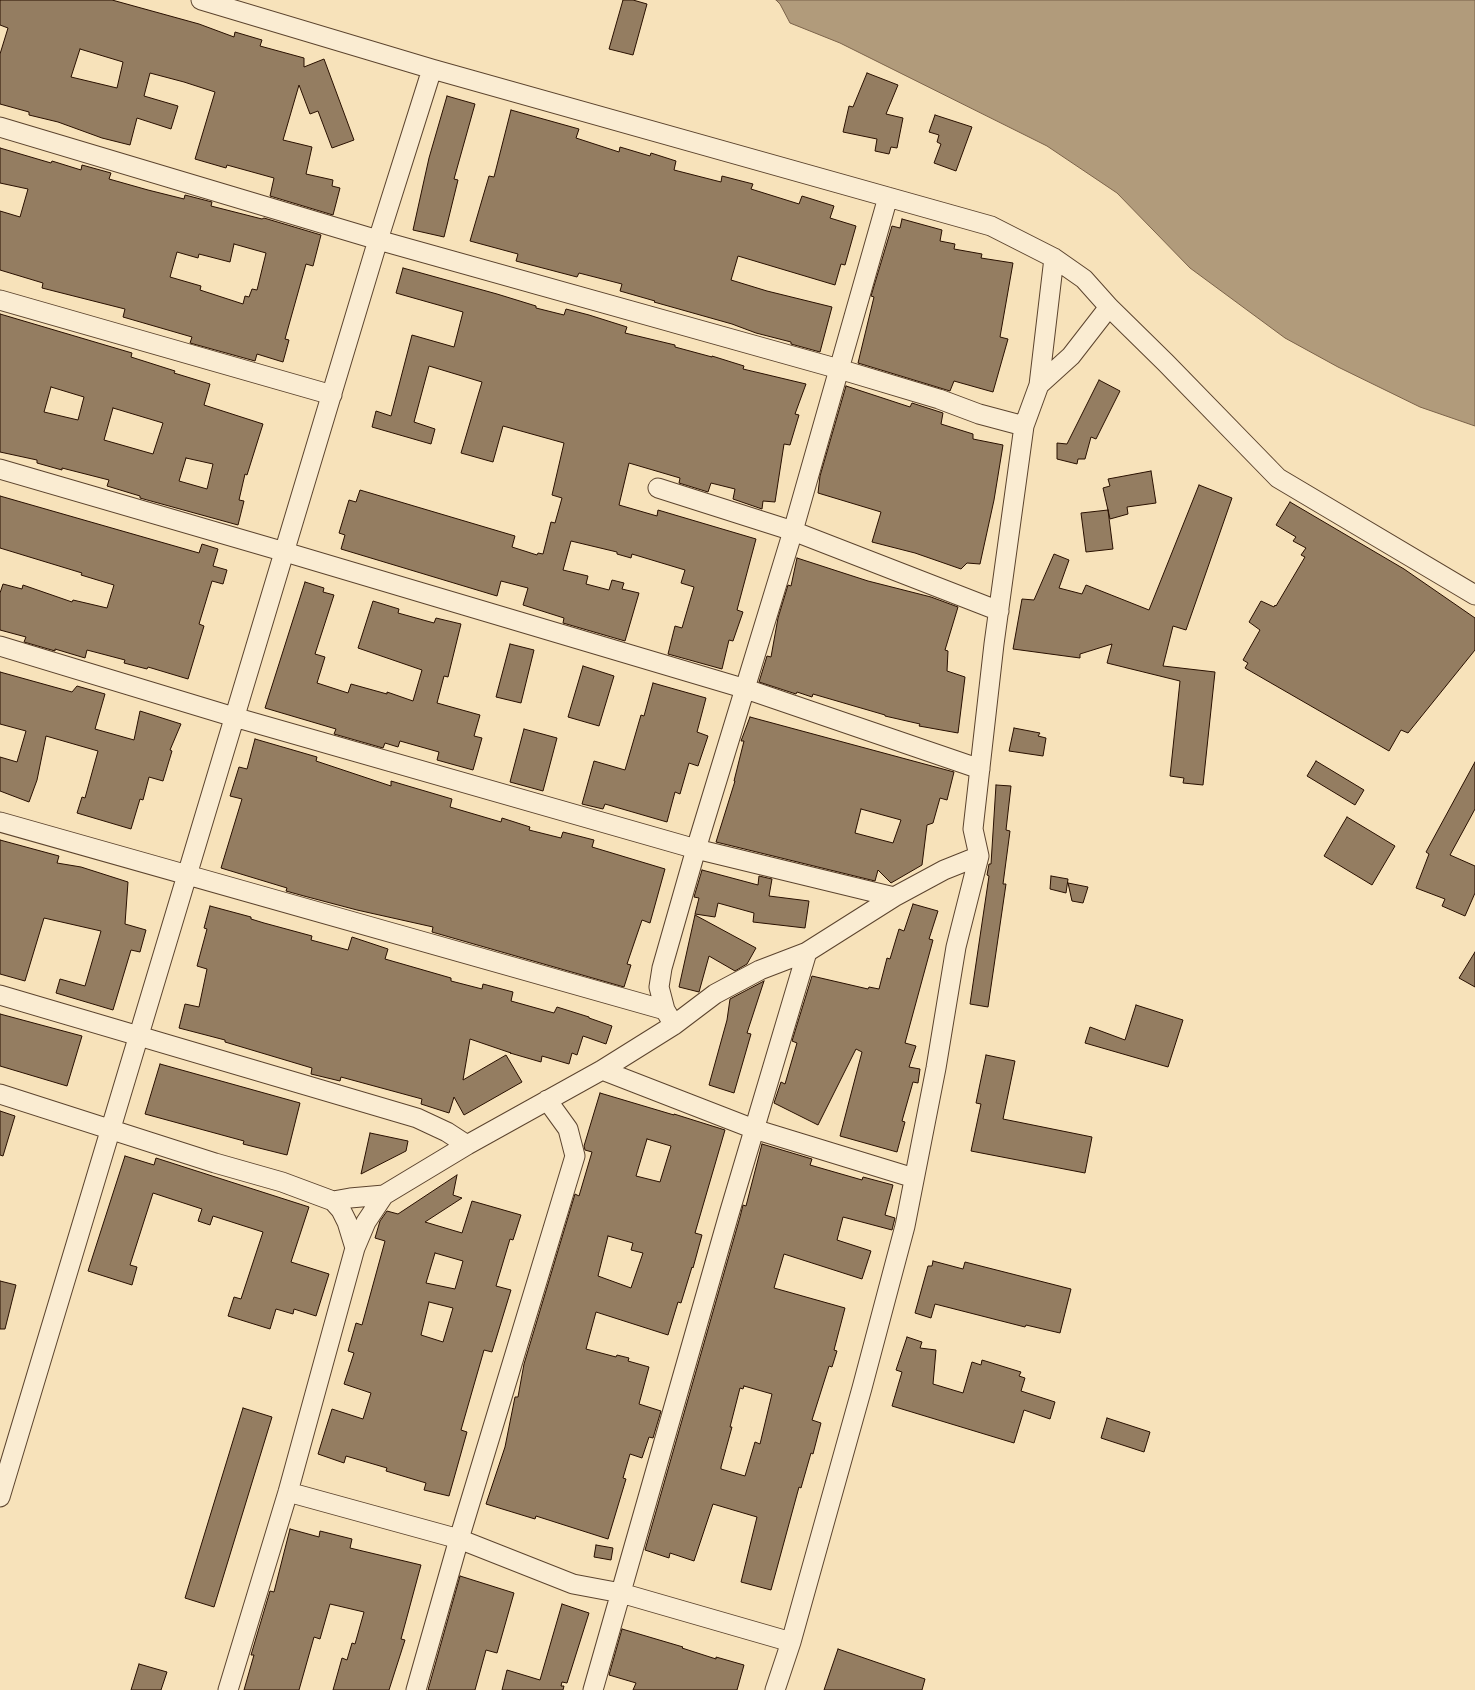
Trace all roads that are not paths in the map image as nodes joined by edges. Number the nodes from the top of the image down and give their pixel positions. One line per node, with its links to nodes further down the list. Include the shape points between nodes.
1 (201, 0): 2 (street)
2 (432, 70): 4 (street); 5 (street)
3 (0, 128): 5 (street)
4 (888, 197): 6 (street, via 991,226); 9 (street)
5 (378, 240): 9 (street); 11 (street)
6 (1054, 258): 8 (street, via 1084,279); 10 (street)
7 (0, 300): 11 (street)
8 (1109, 307): 10 (street, via 1071,356); 17 (street, via 1278,478)
9 (838, 369): 12 (street); 15 (street)
10 (1039, 385): 12 (street)
11 (332, 396): 16 (street)
12 (1024, 426): 18 (street)
13 (0, 469): 16 (street)
14 (658, 488): 15 (street)
15 (793, 531): 18 (street); 20 (street)
16 (285, 552): 20 (street); 21 (street)
17 (1475, 595)
18 (999, 611): 22 (street)
19 (0, 646): 21 (street)
20 (746, 690): 22 (street); 24 (street)
21 (234, 717): 24 (street); 26 (street)
22 (980, 769): 25 (street, via 973,829)
23 (0, 822): 26 (street)
24 (696, 849): 27 (street); 30 (street, via 662,968 659,987)
25 (979, 856): 27 (street, via 944,870); 38 (street, via 956,947)
26 (188, 875): 30 (street); 31 (street)
27 (894, 897): 28 (street)
28 (807, 952): 30 (street, via 760,970); 36 (street)
29 (0, 995): 31 (street)
30 (669, 1017): 32 (street)
31 (139, 1036): 35 (street); 37 (street, via 417,1118)
32 (602, 1070): 34 (street); 36 (street)
33 (0, 1094): 35 (street)
34 (547, 1100): 37 (street); 44 (street, via 568,1129 575,1156)
35 (110, 1130): 40 (street, via 282,1182); 43 (street)
36 (754, 1130): 38 (street); 45 (street)
37 (467, 1145): 39 (street)
38 (914, 1178): 46 (street, via 905,1226)
39 (384, 1195): 40 (street); 41 (street, via 366,1222)
40 (333, 1201): 41 (street, via 347,1222)
41 (356, 1248): 42 (street)
42 (288, 1492): 44 (street); 47 (street)
43 (0, 1497)
44 (459, 1539): 45 (street, via 573,1584); 48 (street)
45 (621, 1593): 46 (street); 49 (street)
46 (791, 1642): 50 (street)
47 (228, 1690)
48 (416, 1690)
49 (593, 1690)
50 (775, 1690)

